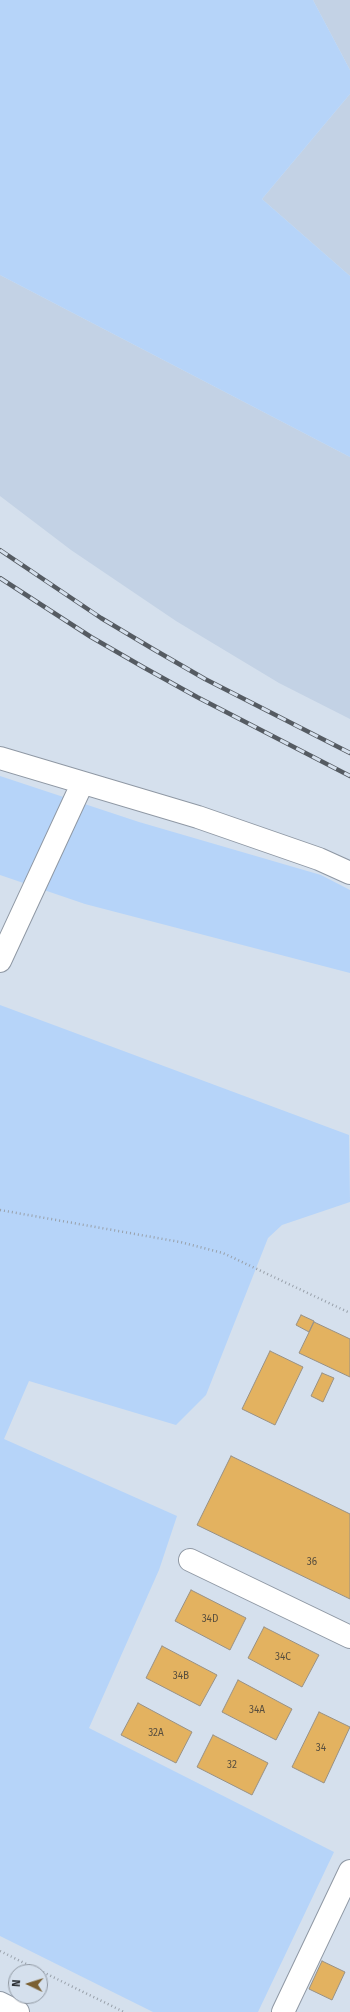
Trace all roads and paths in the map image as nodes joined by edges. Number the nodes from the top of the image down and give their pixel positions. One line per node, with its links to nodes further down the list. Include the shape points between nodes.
1 (0, 758): 2 (main road)
2 (82, 784): 3 (main road, via 198,818 319,859); 4 (main road)
3 (350, 873)
4 (0, 961)
5 (0, 1210): 6 (path, via 180,1242 223,1253)
6 (350, 1313)
7 (190, 1560): 8 (main road)
8 (350, 1637)
9 (350, 1871): 14 (main road)
10 (0, 1951): 13 (path)
11 (0, 2003): 12 (main road)
12 (18, 2012)
13 (124, 2012)
14 (283, 2012)

